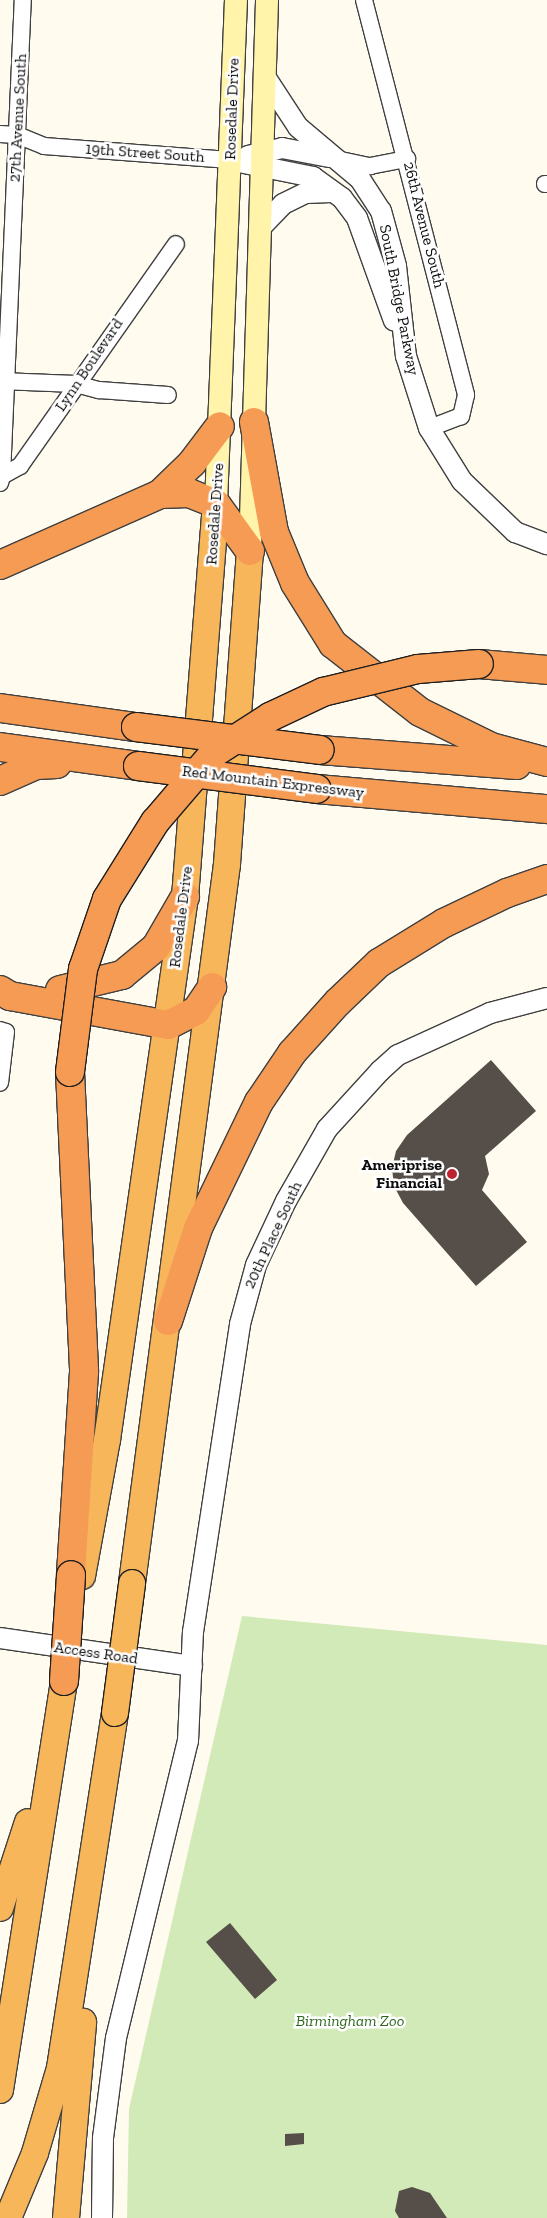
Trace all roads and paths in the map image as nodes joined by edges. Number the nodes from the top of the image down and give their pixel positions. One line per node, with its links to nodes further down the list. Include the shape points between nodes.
1 (23, 0): 7 (street, 27th Avenue South)
2 (236, 0): 10 (main road, Rosedale Drive)
3 (267, 0): 5 (main road, Rosedale Drive)
4 (364, 0): 9 (street, 26th Avenue South)
5 (264, 75): 8 (street, South Bridge Parkway, via 298,127); 11 (main road, Rosedale Drive)
6 (0, 134): 7 (street, 19th Street South)
7 (17, 135): 10 (street, 19th Street South, via 44,146); 16 (street, 27th Avenue South)
8 (336, 159): 9 (street, via 370,166); 11 (street, via 282,148); 15 (street, South Bridge Parkway, via 372,194 388,230)
9 (407, 159): 21 (street, 26th Avenue South, via 466,395 461,416)
10 (229, 160): 11 (street); 20 (main road, Rosedale Drive)
11 (262, 161): 12 (street, via 313,177); 13 (main road, Rosedale Drive)
12 (330, 192): 13 (street, via 306,192 282,204); 15 (street, via 342,198 357,218)
13 (260, 228): 19 (main road, Rosedale Drive)
14 (176, 244): 17 (street, Lynn Boulevard)
15 (406, 356): 21 (street, South Bridge Parkway)
16 (2, 381): 17 (street); 22 (street, 27th Avenue South)
17 (76, 384): 18 (street, via 99,390); 22 (street, Lynn Boulevard, via 20,466)
18 (168, 395)
19 (254, 422): 26 (main road, Rosedale Drive); 31 (highway, via 274,532 295,583 333,644 420,712 491,747)
20 (220, 426): 23 (highway, via 192,463); 24 (main road, Rosedale Drive)
21 (429, 428): 25 (street, South Bridge Parkway, via 462,481 516,532)
22 (1, 480)
23 (160, 494): 24 (highway, via 189,493); 27 (highway)
24 (216, 504): 26 (highway); 37 (highway, Rosedale Drive)
25 (547, 544)
26 (250, 551): 39 (highway, Rosedale Drive, via 227,864)
27 (0, 565)
28 (547, 670): 46 (highway, bridge, via 478,664 402,672 323,692 270,717 214,753 155,822 107,899 83,969 70,1072 84,1372)
29 (0, 708): 33 (highway, bridge, via 320,750)
30 (0, 747): 32 (highway, Red Mountain Expressway)
31 (547, 762)
32 (126, 764): 34 (highway, via 36,765); 35 (highway, Red Mountain Expressway, bridge, via 317,789)
33 (547, 768)
34 (0, 781)
35 (547, 809)
36 (547, 879): 45 (highway, via 507,893 444,923 380,963 338,1002 292,1053 259,1102 198,1228)
37 (185, 897): 38 (highway, via 156,947 122,975 70,990 46,990); 42 (highway, Rosedale Drive)
38 (0, 971)
39 (212, 987): 42 (highway, via 196,1011); 45 (highway, Rosedale Drive)
40 (0, 990): 42 (highway, via 10,996)
41 (547, 998): 48 (street, 20th Place South, via 490,1013 398,1056 327,1129 286,1202 244,1299 193,1632)
42 (168, 1025): 46 (highway, Rosedale Drive, via 107,1440)
43 (3, 1031): 44 (street)
44 (0, 1083)
45 (168, 1321): 51 (highway, Rosedale Drive, bridge)
46 (76, 1575): 49 (highway, bridge)
47 (0, 1638): 48 (street, Access Road)
48 (192, 1666): 56 (street, 20th Place South, via 188,1741 116,2038 103,2138)
49 (62, 1692): 50 (highway)
50 (50, 1755): 52 (highway); 53 (highway)
51 (101, 1820): 54 (highway, via 60,2068 35,2153); 55 (highway)
52 (0, 1908)
53 (0, 2090)
54 (8, 2218)
55 (66, 2218)
56 (102, 2218)

